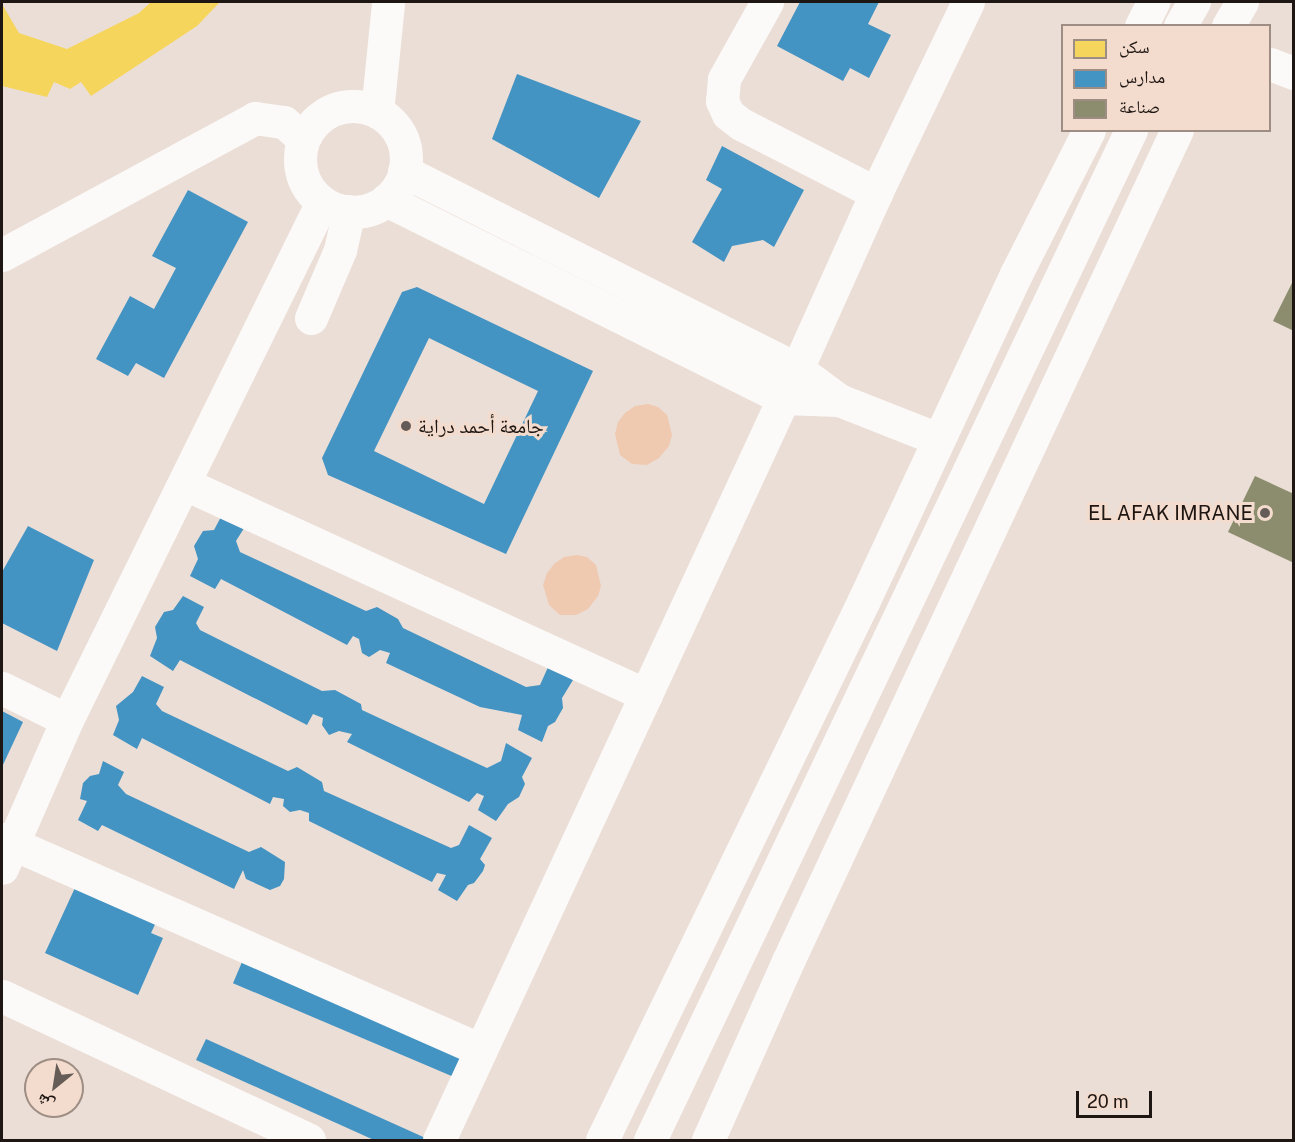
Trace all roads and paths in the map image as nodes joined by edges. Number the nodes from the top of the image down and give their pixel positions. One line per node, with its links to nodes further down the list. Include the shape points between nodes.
1 (767, 2): 18 (main road, via 724,79 722,101 728,114)
2 (968, 2): 18 (main road)
3 (1153, 2): 7 (main road)
4 (1194, 2): 8 (main road)
5 (1242, 2): 9 (main road)
6 (388, 3): 12 (main road)
7 (1142, 24)
8 (1181, 24)
9 (1229, 24)
10 (1271, 65): 11 (main road)
11 (1293, 74)
12 (377, 112): 16 (main road, via 360,106 326,113); 17 (main road, via 391,122 401,137)
13 (1088, 132): 26 (main road)
14 (1130, 132): 37 (main road)
15 (1176, 132): 38 (main road)
16 (303, 139): 20 (main road, via 302,174 310,190); 21 (main road, via 284,122 255,118)
17 (404, 171): 19 (main road); 23 (main road)
18 (876, 193): 23 (main road)
19 (387, 200): 20 (main road, via 372,209); 24 (main road)
20 (335, 207): 22 (main road, via 339,250); 27 (main road)
21 (2, 255)
22 (311, 318)
23 (797, 369): 24 (main road); 25 (main road)
24 (783, 398): 25 (main road); 29 (main road)
25 (839, 400): 26 (main road)
26 (938, 439): 36 (main road)
27 (185, 484): 29 (main road); 30 (main road)
28 (2, 688): 30 (main road)
29 (646, 695): 33 (main road)
30 (67, 720): 31 (main road)
31 (6, 850): 33 (main road)
32 (2, 996): 34 (main road)
33 (481, 1050): 35 (main road)
34 (309, 1140)
35 (439, 1140)
36 (602, 1140)
37 (650, 1140)
38 (708, 1140)

